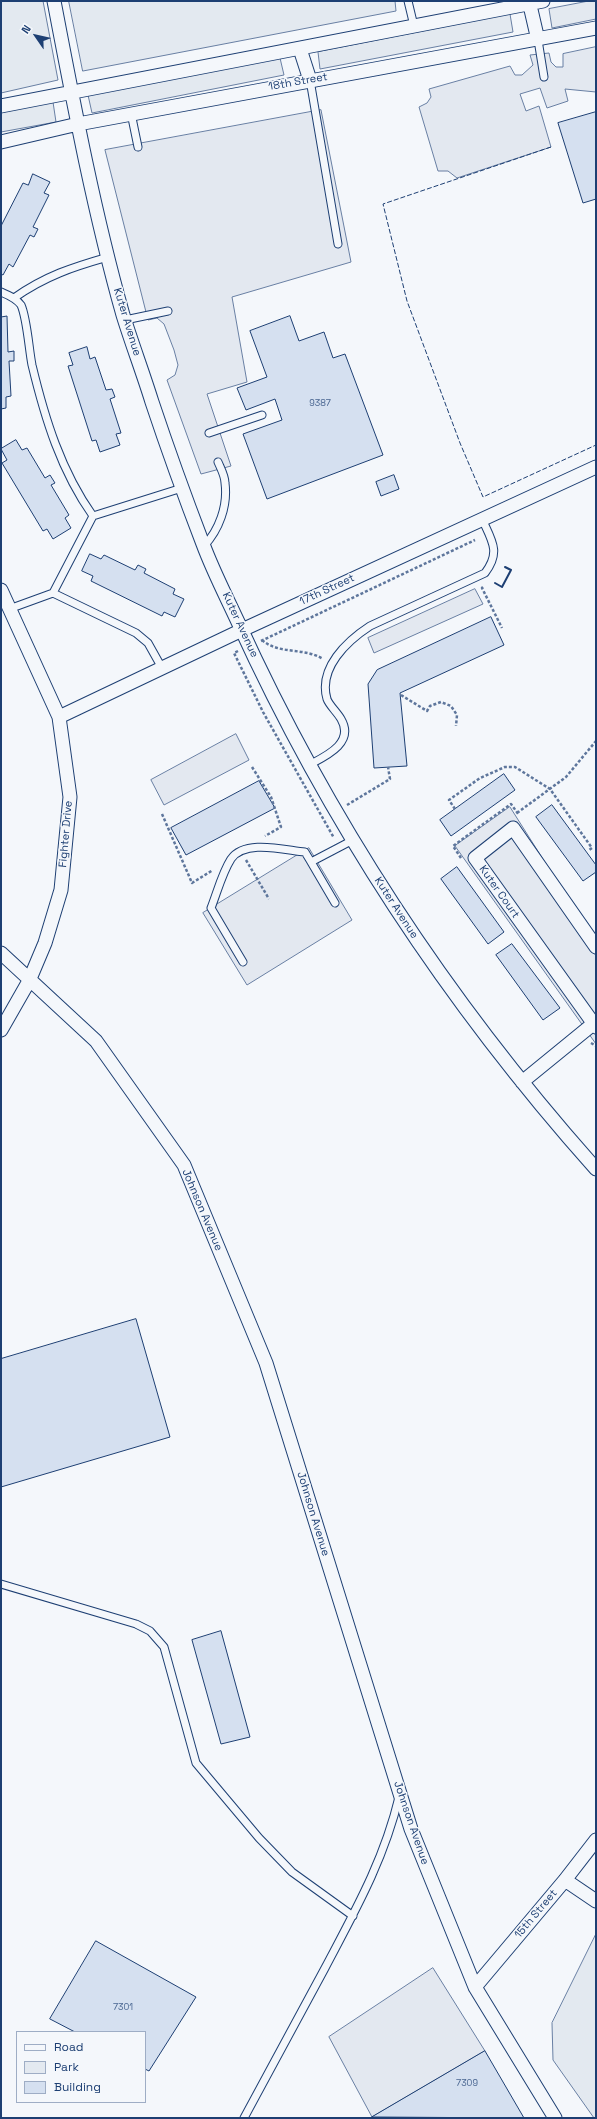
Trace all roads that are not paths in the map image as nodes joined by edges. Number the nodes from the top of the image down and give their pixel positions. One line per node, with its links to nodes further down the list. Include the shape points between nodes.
1 (54, 1): 11 (street, Kuter Avenue)
2 (408, 1): 5 (lane)
3 (543, 1): 4 (street)
4 (529, 2): 5 (street); 7 (street)
5 (414, 26): 8 (street)
6 (596, 28): 7 (street, 18th Street)
7 (538, 40): 9 (lane); 10 (street, 18th Street)
8 (300, 49): 10 (street); 11 (street)
9 (544, 78)
10 (310, 80): 13 (street, 18th Street); 17 (lane)
11 (71, 92): 12 (street); 14 (street, Kuter Avenue)
12 (1, 106)
13 (131, 114): 14 (street, 18th Street); 16 (lane)
14 (78, 124): 15 (street, 18th Street); 18 (street, Kuter Avenue)
15 (1, 142)
16 (138, 147)
17 (338, 244)
18 (108, 256): 20 (lane, via 58,272 35,283); 22 (street, Kuter Avenue)
19 (1, 292): 20 (lane)
20 (14, 298): 28 (lane, via 21,306 32,365 58,454 77,494)
21 (168, 311): 22 (lane)
22 (125, 320): 27 (street, Kuter Avenue)
23 (262, 415): 24 (lane)
24 (209, 433)
25 (218, 462): 30 (lane, via 225,483 224,506 212,538)
26 (596, 467): 29 (street, 17th Street)
27 (182, 488): 28 (lane); 30 (street, Kuter Avenue)
28 (93, 516): 32 (lane)
29 (482, 519): 34 (street, 17th Street); 37 (lane, via 495,554 484,573 370,626 356,635 331,665 326,683 327,700 342,720 345,730 343,740 337,749)
30 (204, 546): 34 (street, Kuter Avenue)
31 (1, 590): 33 (street, Fighter Drive)
32 (53, 593): 33 (lane); 35 (lane, via 136,633 148,643)
33 (9, 608): 36 (street, Fighter Drive)
34 (242, 630): 35 (street, 17th Street); 37 (street, Kuter Avenue, via 270,692)
35 (162, 668): 36 (street, 17th Street)
36 (59, 717): 44 (street, Fighter Drive, via 70,797 67,842 61,890 45,943)
37 (309, 765): 38 (street, Kuter Avenue)
38 (353, 840): 39 (lane); 47 (street, Kuter Avenue, via 412,934)
39 (311, 862): 40 (lane); 43 (lane, via 305,852 256,847 241,850 231,859 211,908)
40 (335, 903)
41 (596, 947): 45 (street, Kuter Court, via 513,828 475,858)
42 (1, 953): 44 (street, Johnson Avenue)
43 (243, 962)
44 (28, 980): 46 (street, Fighter Drive); 50 (street, Johnson Avenue, via 96,1041 184,1165 266,1363)
45 (595, 1025): 47 (street, Kuter Court)
46 (1, 1030)
47 (522, 1082): 48 (street, Kuter Avenue)
48 (596, 1169)
49 (1, 1584): 54 (lane, via 136,1624 150,1631 164,1647 196,1764 259,1838 292,1872)
50 (400, 1795): 54 (lane, via 391,1831); 55 (street, Johnson Avenue, via 411,1829)
51 (596, 1840): 52 (street, 15th Street)
52 (566, 1880): 53 (street); 55 (street, 15th Street)
53 (596, 1901)
54 (353, 1916): 56 (lane)
55 (475, 1987): 57 (street, Johnson Avenue)
56 (244, 2118)
57 (555, 2118)

